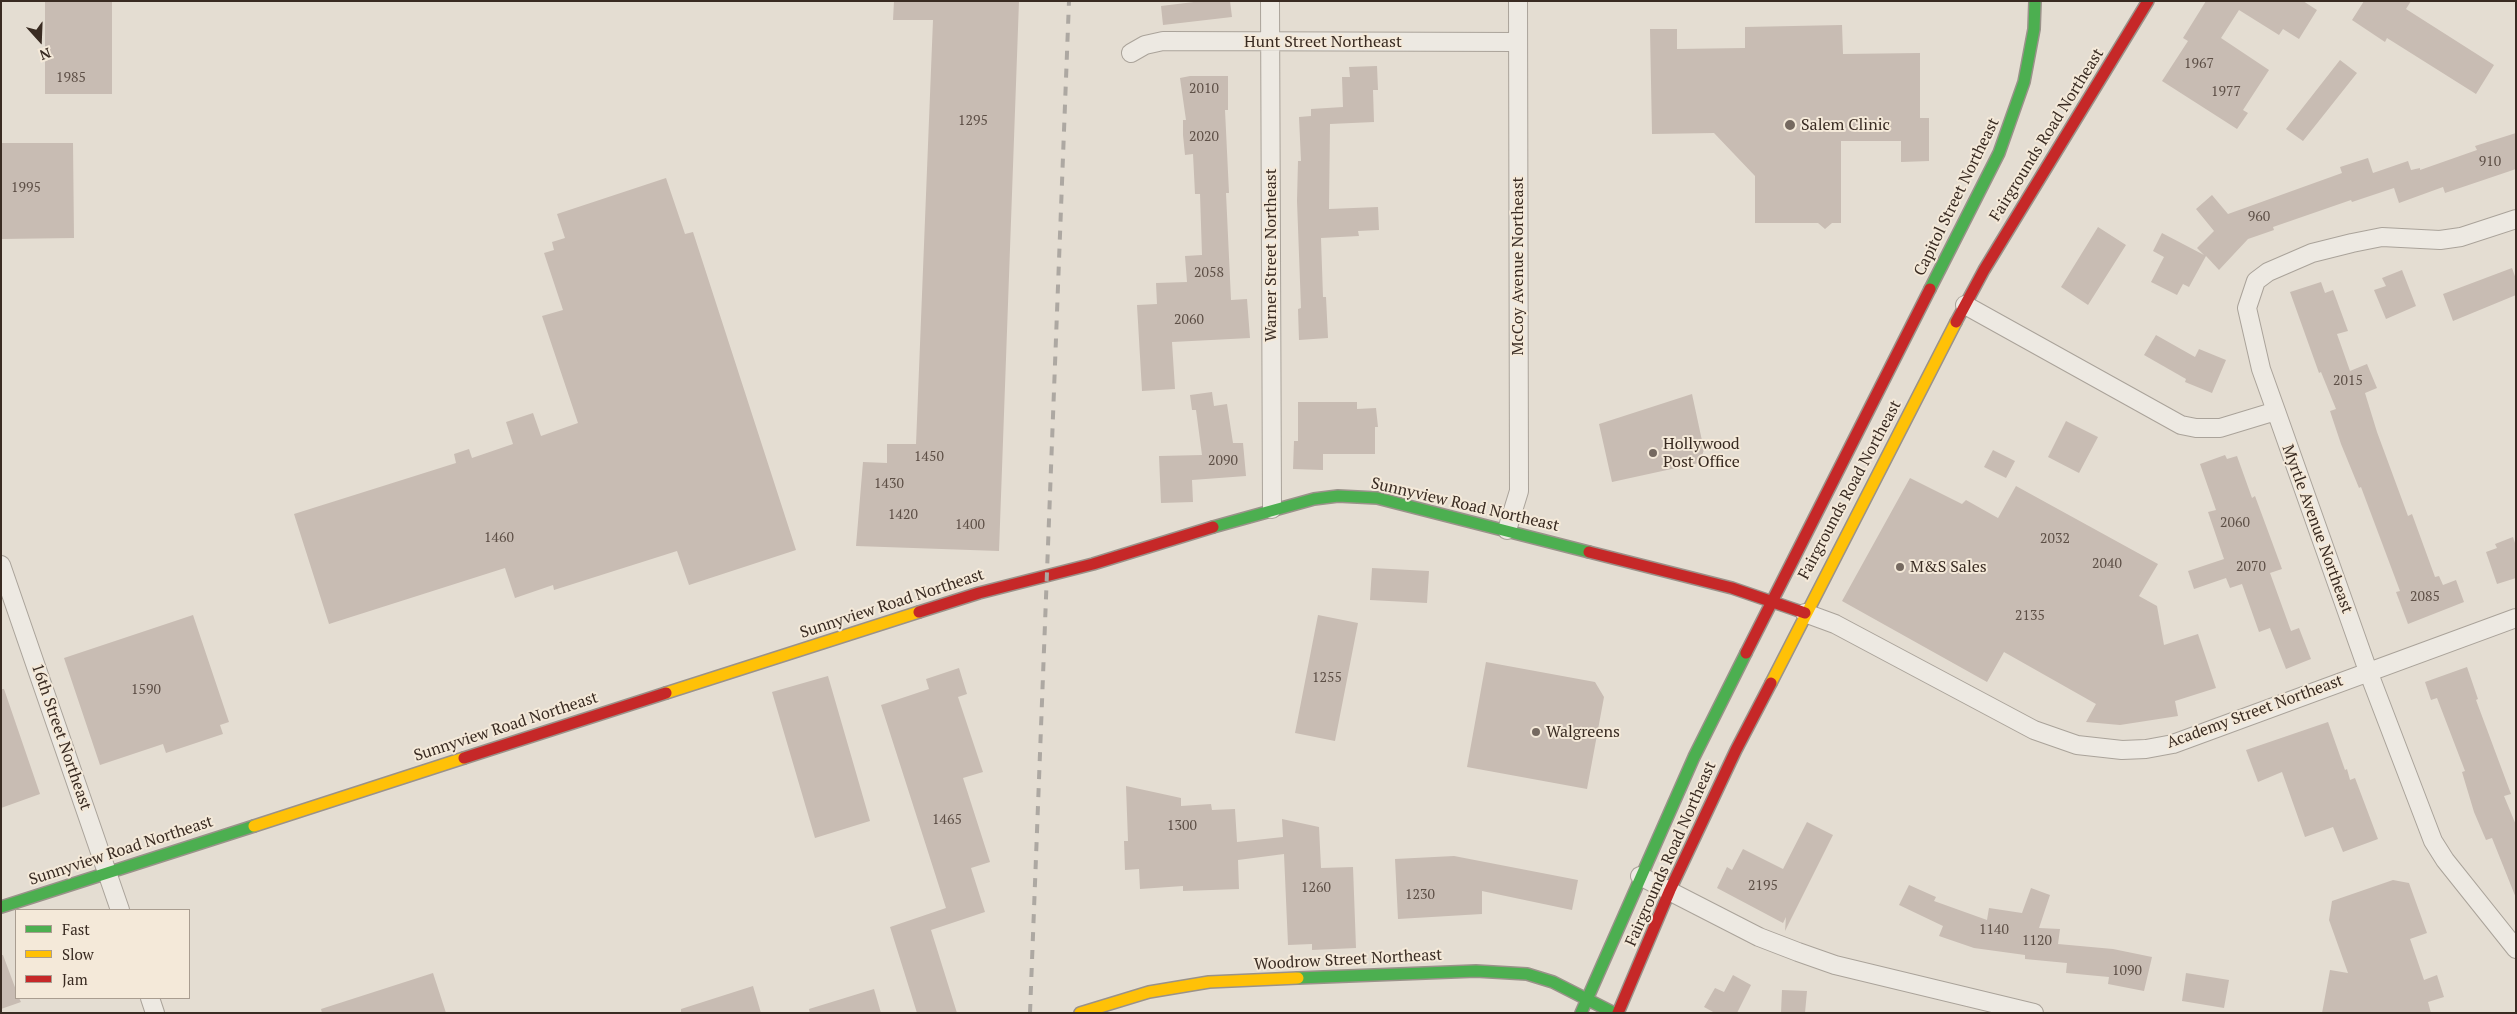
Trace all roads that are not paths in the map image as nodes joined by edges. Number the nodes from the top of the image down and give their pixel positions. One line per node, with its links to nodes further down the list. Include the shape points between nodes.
1 (1270, 1): 5 (street, Warner Street Northeast)
2 (1518, 1): 6 (street, McCoy Avenue Northeast)
3 (2035, 1): 8 (main road, Capitol Street Northeast, via 2034,29 2024,82)
4 (2148, 1): 12 (main road, Fairgrounds Road Northeast, via 1984,270)
5 (1270, 42): 6 (street, Hunt Street Northeast); 7 (street, Hunt Street Northeast, via 1163,41); 17 (street, Warner Street Northeast)
6 (1518, 42): 18 (street, McCoy Avenue Northeast, via 1519,491)
7 (1132, 52)
8 (1999, 153): 9 (main road); 11 (main road, Capitol Street Northeast)
9 (1996, 181)
10 (2516, 219): 15 (street, Myrtle Avenue Northeast, via 2461,237 2440,240 2382,236 2352,242 2312,253 2268,272 2256,281 2247,308 2261,369)
11 (1930, 290): 13 (main road); 20 (main road, Fairgrounds Road Northeast)
12 (1961, 300): 15 (street, via 2181,425 2220,428); 16 (main road, Fairgrounds Road Northeast)
13 (1936, 307)
14 (1901, 404): 16 (main road)
15 (2276, 411): 23 (street, Myrtle Avenue Northeast)
16 (1901, 428): 21 (main road, Fairgrounds Road Northeast)
17 (1272, 509): 18 (main road, Sunnyview Road Northeast, via 1338,496 1376,498); 24 (main road, Sunnyview Road Northeast, via 1093,564 979,593)
18 (1507, 530): 20 (main road, Sunnyview Road Northeast)
19 (1, 564): 24 (street, 16th Street Northeast)
20 (1772, 601): 21 (main road, Sunnyview Road Northeast); 25 (main road, Fairgrounds Road Northeast, via 1694,757)
21 (1805, 613): 23 (street, Academy Street Northeast, via 1835,624 2034,730 2098,749 2146,749 2174,744); 26 (main road, Fairgrounds Road Northeast)
22 (2516, 618): 23 (street, Academy Street Northeast)
23 (2368, 672): 29 (street, Myrtle Avenue Northeast, via 2433,841)
24 (107, 873): 27 (main road, Sunnyview Road Northeast); 28 (street, 16th Street Northeast)
25 (1640, 876): 26 (street); 31 (main road, Fairgrounds Road Northeast)
26 (1670, 890): 36 (main road, Fairgrounds Road Northeast); 37 (street, via 1758,937 1836,965)
27 (1, 907)
28 (120, 909)
29 (2516, 949)
30 (150, 999): 32 (street)
31 (1587, 999): 33 (main road, Woodrow Street Northeast, via 1527,974 1476,971 1209,982 1149,992); 34 (main road, Fairgrounds Road Northeast); 35 (main road, Woodrow Street Northeast)
32 (155, 1013)
33 (1080, 1013)
34 (1581, 1013)
35 (1614, 1013)
36 (1618, 1013)
37 (2034, 1013)

